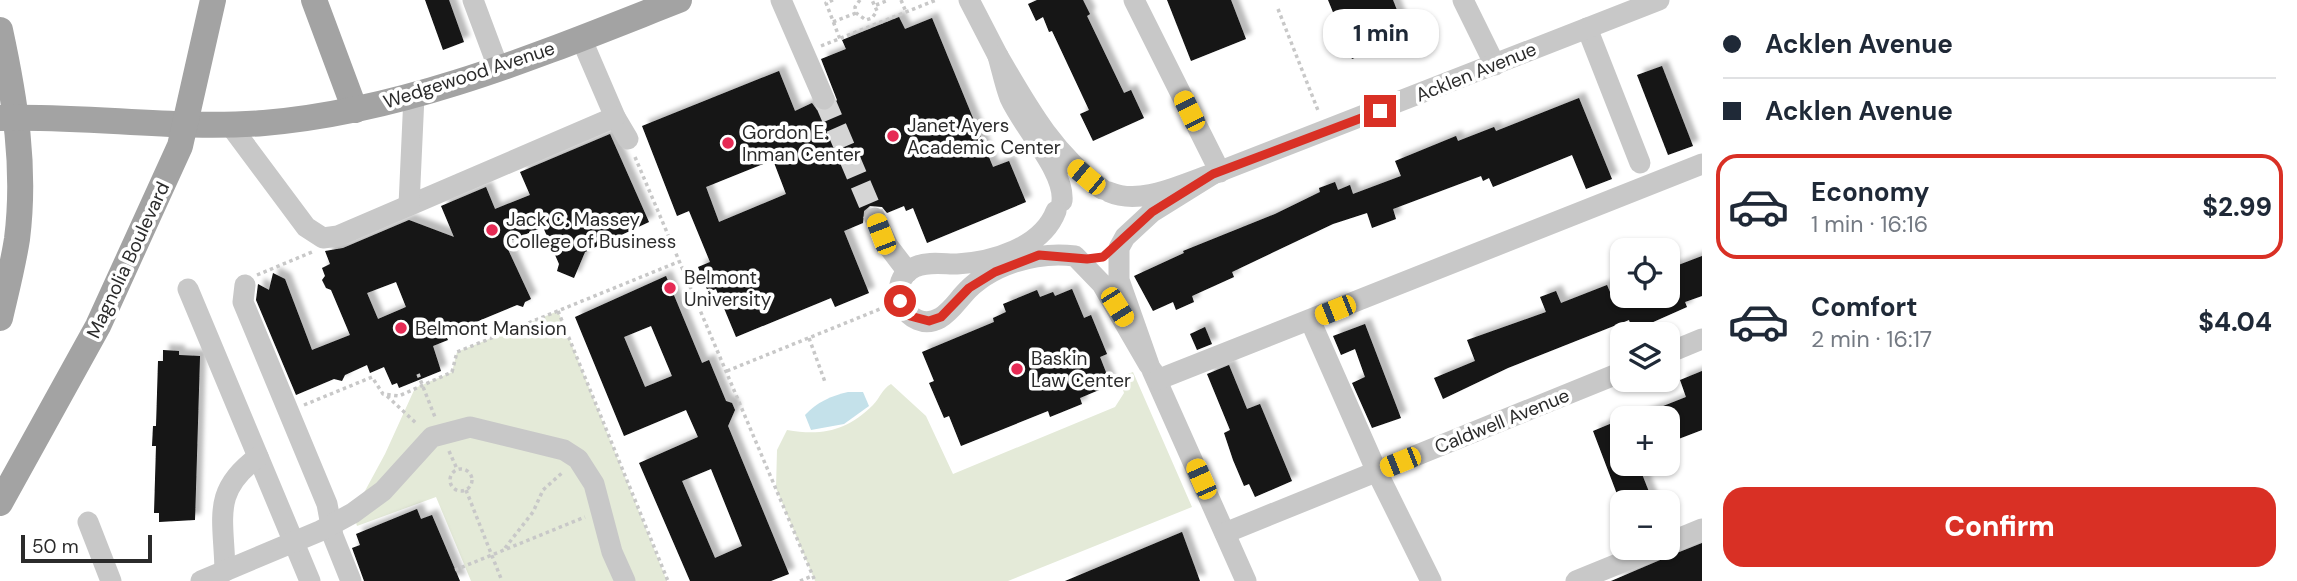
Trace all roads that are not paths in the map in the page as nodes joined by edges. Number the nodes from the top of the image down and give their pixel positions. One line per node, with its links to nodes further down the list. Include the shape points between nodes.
1 (213, 0): 23 (main road, Magnolia Boulevard)
2 (314, 0): 20 (main road)
3 (473, 0): 17 (street)
4 (679, 0): 11 (main road, Wedgewood Avenue)
5 (781, 0): 19 (street)
6 (970, 0): 15 (street)
7 (1133, 0): 28 (street)
8 (1463, 0): 16 (street)
9 (1659, 0): 10 (street, Acklen Avenue)
10 (1614, 8): 12 (street, Acklen Avenue)
11 (631, 9): 14 (main road, Wedgewood Avenue)
12 (1587, 28): 16 (street, Acklen Avenue); 26 (street)
13 (0, 30): 22 (main road)
14 (581, 38): 17 (main road, Wedgewood Avenue); 21 (street)
15 (998, 56): 29 (street, via 1052,143 1074,167); 31 (street, via 1010,98 1059,177)
16 (1495, 65): 28 (street, Acklen Avenue)
17 (498, 67): 18 (main road, Wedgewood Avenue)
18 (414, 96): 20 (main road, Wedgewood Avenue); 30 (street)
19 (824, 99)
20 (355, 110): 24 (main road, Wedgewood Avenue)
21 (615, 117): 25 (street); 30 (street)
22 (8, 118): 23 (main road, Wedgewood Avenue); 39 (main road, via 20,198 17,240)
23 (184, 123): 24 (main road, Wedgewood Avenue); 47 (main road, Magnolia Boulevard, via 180,146 98,326)
24 (230, 125): 30 (street, via 306,227 323,238 338,236)
25 (628, 138)
26 (1640, 163)
27 (1702, 164): 40 (street)
28 (1216, 173): 29 (street, Acklen Avenue, via 1143,196 1124,197); 33 (street, Acklen Avenue, via 1152,212)
29 (1106, 190): 31 (street, via 1082,188); 33 (street, via 1126,216)
30 (409, 205)
31 (1059, 206): 34 (street, via 1057,238); 35 (street, via 1048,227 1013,250 976,262)
32 (875, 218): 35 (street, via 888,246)
33 (1120, 243): 34 (street, via 1098,259); 43 (street, via 1116,260 1119,280)
34 (1074, 256): 38 (street, via 1039,255 995,272 969,288); 43 (street, via 1102,284)
35 (917, 268): 38 (street, via 944,270 954,284 955,298); 38 (street, via 899,286 900,301 910,316)
36 (245, 285): 49 (street, via 243,302 327,504)
37 (188, 289): 45 (street)
38 (938, 317)
39 (0, 318)
40 (1310, 320): 43 (street); 46 (street)
41 (1702, 339): 42 (street)
42 (1680, 348)
43 (1153, 372): 51 (street)
44 (1610, 377): 46 (street, Caldwell Avenue)
45 (258, 457): 53 (street); 55 (street, via 239,470 223,497)
46 (1377, 472): 51 (street, Caldwell Avenue); 62 (street)
47 (0, 503)
48 (88, 522): 56 (street)
49 (325, 528): 53 (street); 59 (street); 60 (street, via 378,496 438,434 479,427 574,456 590,477)
50 (1702, 529): 52 (street)
51 (1225, 533): 61 (street)
52 (1680, 538)
53 (294, 542): 55 (street); 58 (street)
54 (1628, 560): 63 (street)
55 (225, 571): 57 (street)
56 (111, 581)
57 (201, 581)
58 (310, 581)
59 (351, 581)
60 (625, 581)
61 (1247, 581)
62 (1431, 581)
63 (1576, 581)

